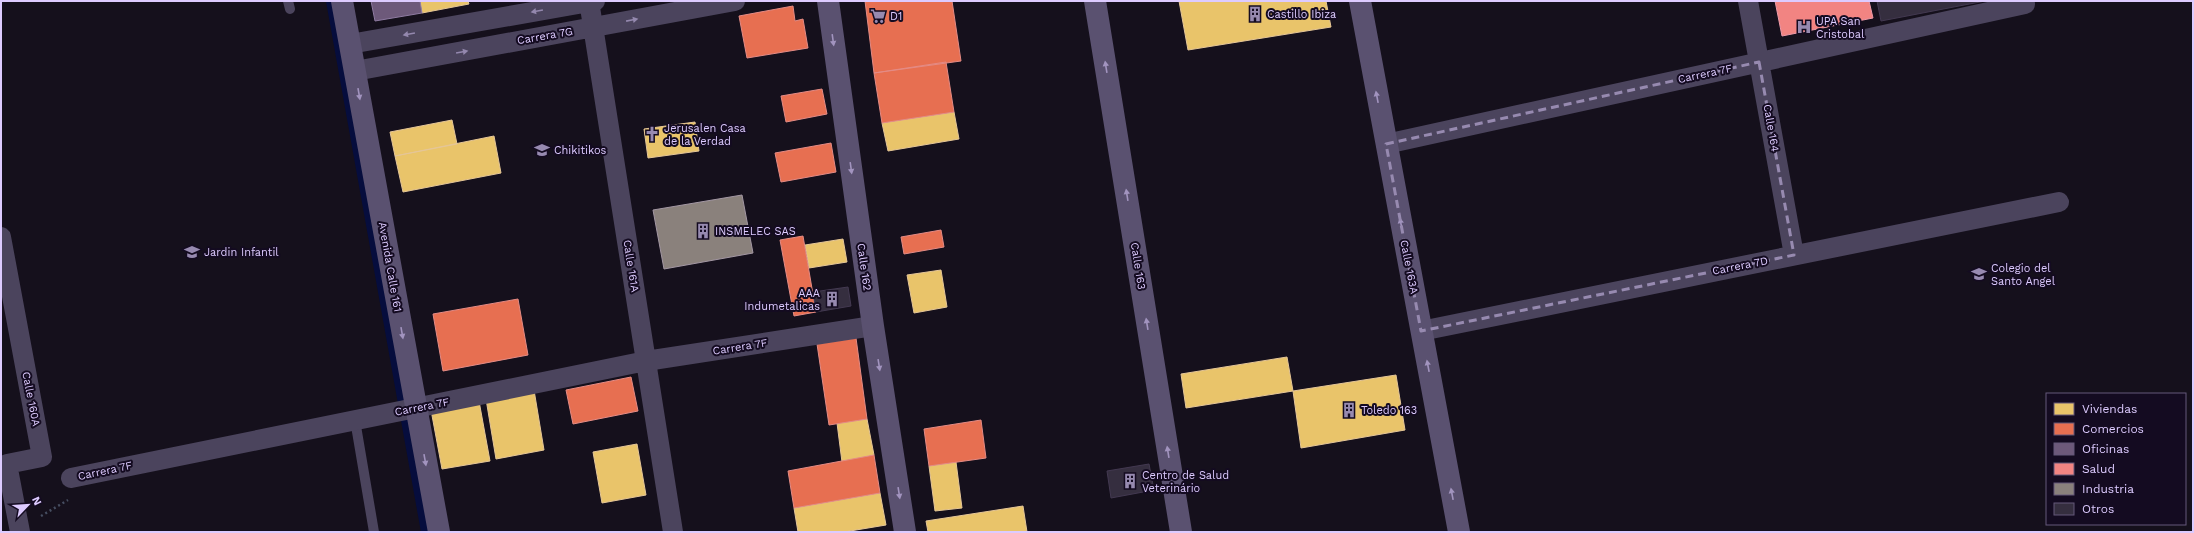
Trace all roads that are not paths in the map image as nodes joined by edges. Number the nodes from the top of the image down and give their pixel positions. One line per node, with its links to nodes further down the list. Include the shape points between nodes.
1 (342, 1): 10 (main road, Avenida Calle 161)
2 (591, 1): 9 (street, Calle 161A); 10 (street, one-way to 10)
3 (735, 1): 9 (street, Carrera 7G, one-way to 3)
4 (828, 1): 17 (main road, Calle 162, one-way to 17)
5 (1095, 1): 28 (main road, Calle 163, one-way to 5)
6 (1360, 1): 13 (main road, Calle 163A, one-way to 6)
7 (1748, 1): 11 (street, Calle 164)
8 (2025, 4): 11 (street, Carrera 7F)
9 (594, 27): 12 (street, Carrera 7G, one-way to 9); 19 (street, Calle 161A)
10 (350, 44): 12 (main road, Avenida Calle 161)
11 (1759, 62): 13 (street, Carrera 7F); 16 (street, Calle 164)
12 (355, 72): 20 (main road, Avenida Calle 161, one-way to 20)
13 (1386, 144): 18 (main road, Calle 163A, one-way to 13)
14 (2059, 202): 16 (street, Carrera 7D)
15 (1, 237): 23 (street, Calle 160A, via 42,457 7,464)
16 (1794, 255): 18 (street, Carrera 7D)
17 (873, 326): 19 (street, Carrera 7F); 27 (main road, Calle 162, one-way to 27)
18 (1422, 331): 29 (main road, Calle 163A, one-way to 18)
19 (646, 361): 20 (street, Carrera 7F); 26 (street, Calle 161A)
20 (416, 408): 21 (street, Carrera 7F); 25 (main road, Avenida Calle 161, one-way to 25)
21 (355, 420): 22 (street, Carrera 7F); 24 (lane)
22 (70, 478)
23 (15, 531)
24 (374, 532)
25 (438, 532)
26 (673, 532)
27 (905, 532)
28 (1181, 532)
29 (1459, 532)

